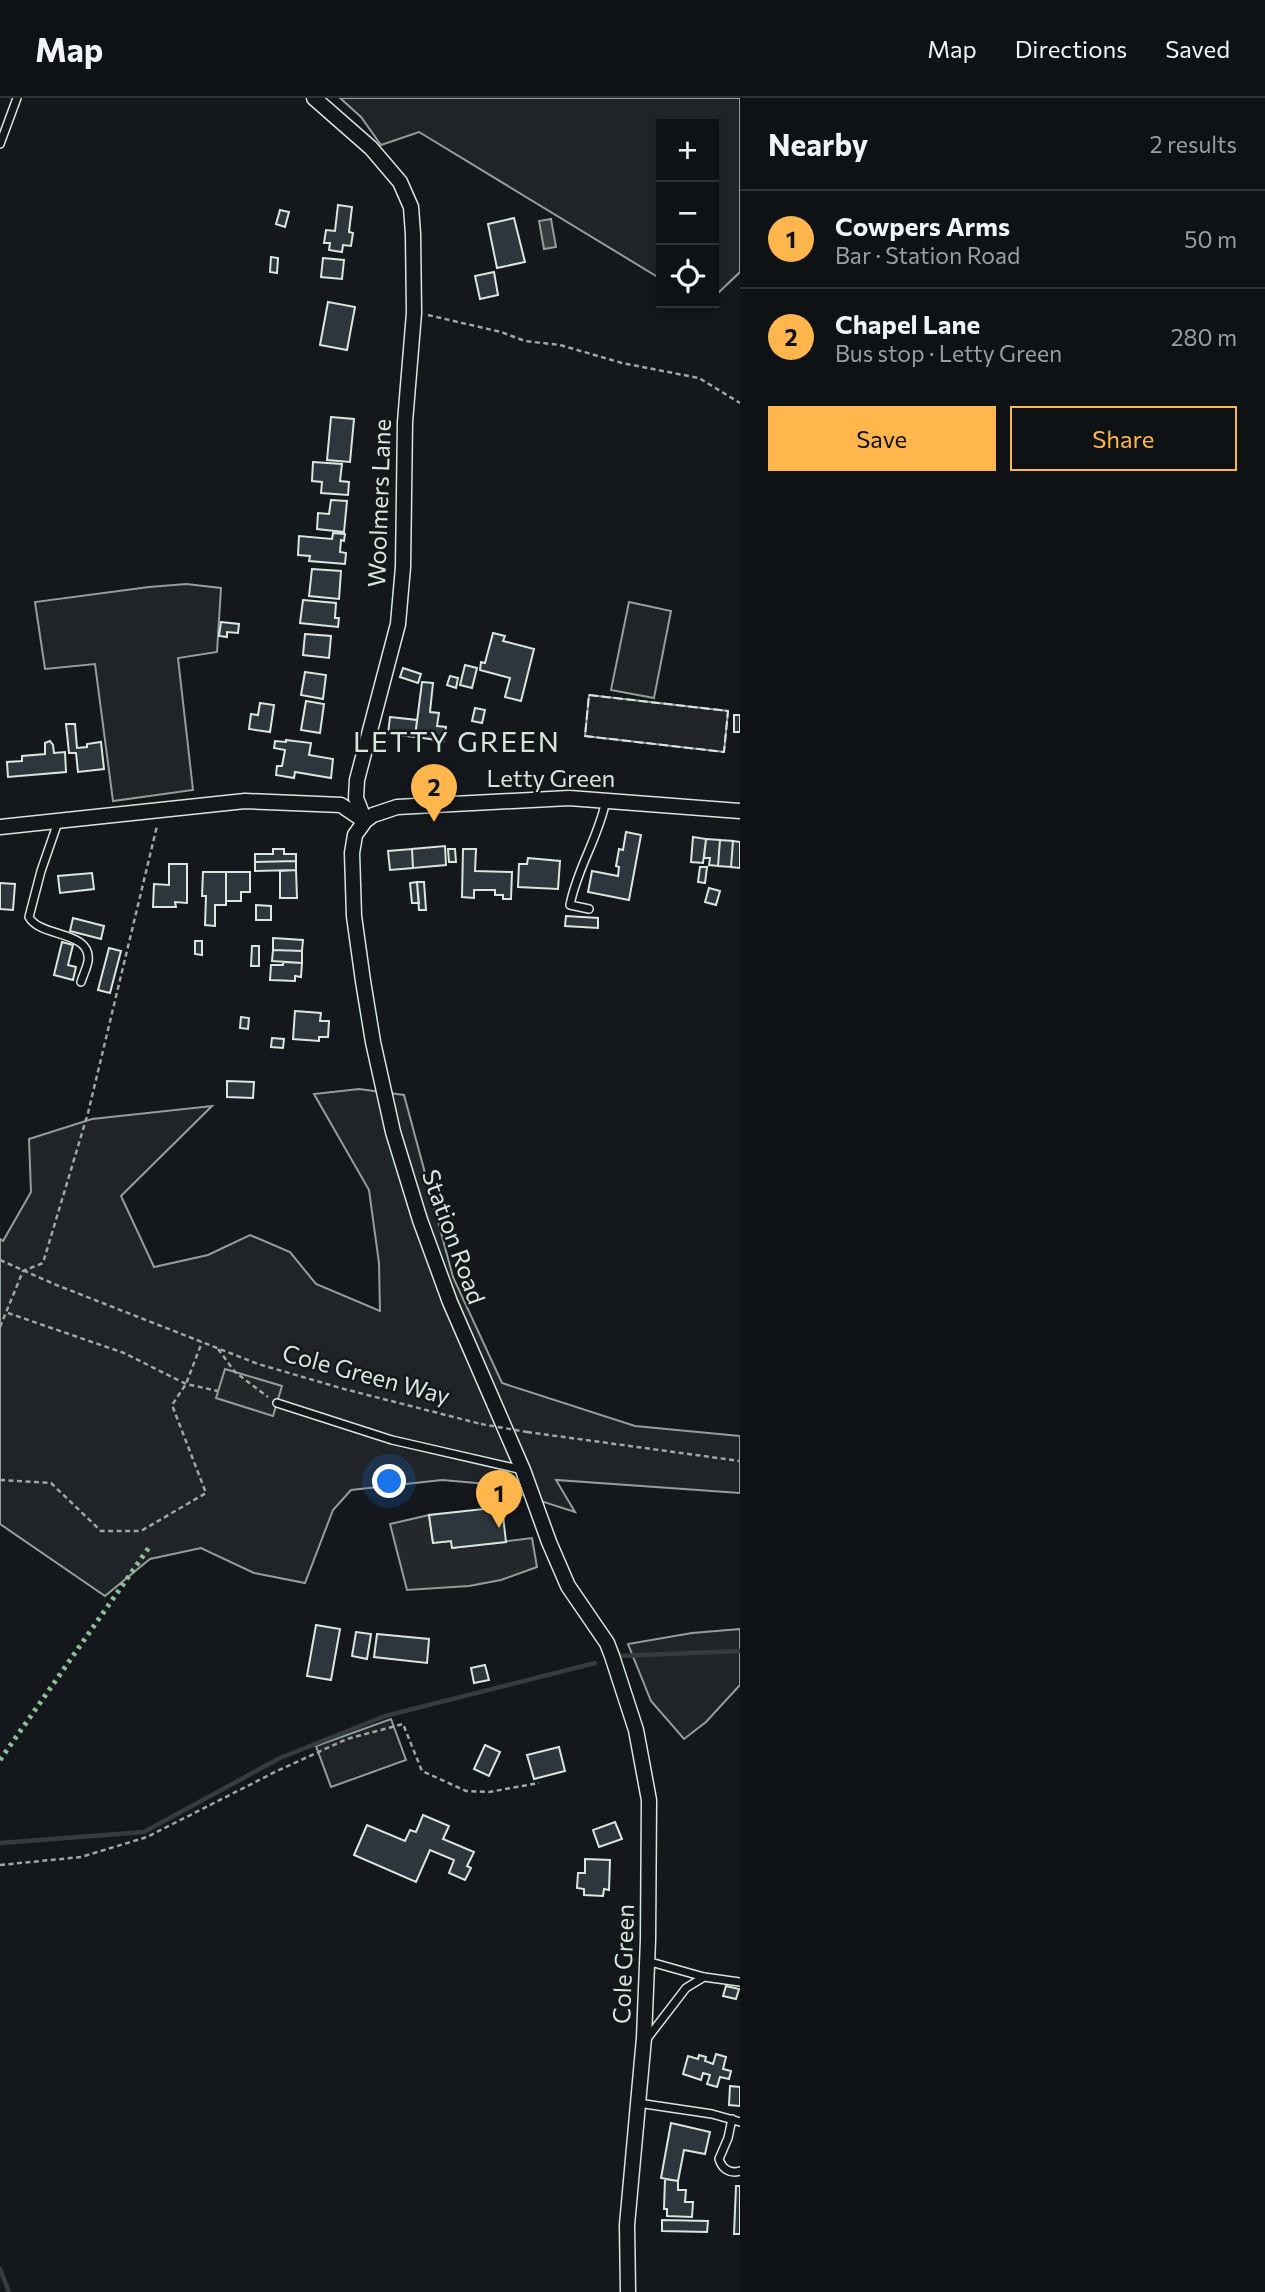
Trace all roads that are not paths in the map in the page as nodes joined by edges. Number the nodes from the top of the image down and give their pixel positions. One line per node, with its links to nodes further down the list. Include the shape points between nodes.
1 (17, 98): 3 (lane)
2 (314, 98): 7 (street, Woolmers Lane, via 372,149 400,182 411,207 414,313 405,422 403,567 398,624 357,780 356,798)
3 (0, 144)
4 (606, 799): 5 (street, Letty Green); 7 (street, Letty Green, via 405,806); 9 (lane, via 570,905)
5 (740, 811)
6 (58, 821): 7 (street, via 245,801 346,807); 8 (street); 10 (lane, via 29,917 38,927 80,942 88,952)
7 (365, 821): 12 (street, Station Road, via 355,835 352,853 354,916 373,1042 393,1132 450,1302)
8 (0, 827)
9 (589, 909)
10 (81, 982)
11 (277, 1403): 12 (lane, via 392,1440)
12 (523, 1470): 13 (street, Station Road, via 568,1586)
13 (607, 1643): 14 (street, Cole Green, via 636,1730 649,1800)
14 (647, 1961): 15 (lane); 17 (street, Cole Green)
15 (704, 1977): 16 (lane); 17 (lane, via 686,1988)
16 (740, 1982)
17 (643, 2043): 18 (street, Cole Green)
18 (638, 2103): 19 (lane); 22 (street, Cole Green, via 627,2225)
19 (732, 2119): 20 (lane); 21 (lane, via 719,2159 729,2171)
20 (740, 2122)
21 (740, 2171)
22 (628, 2292)

